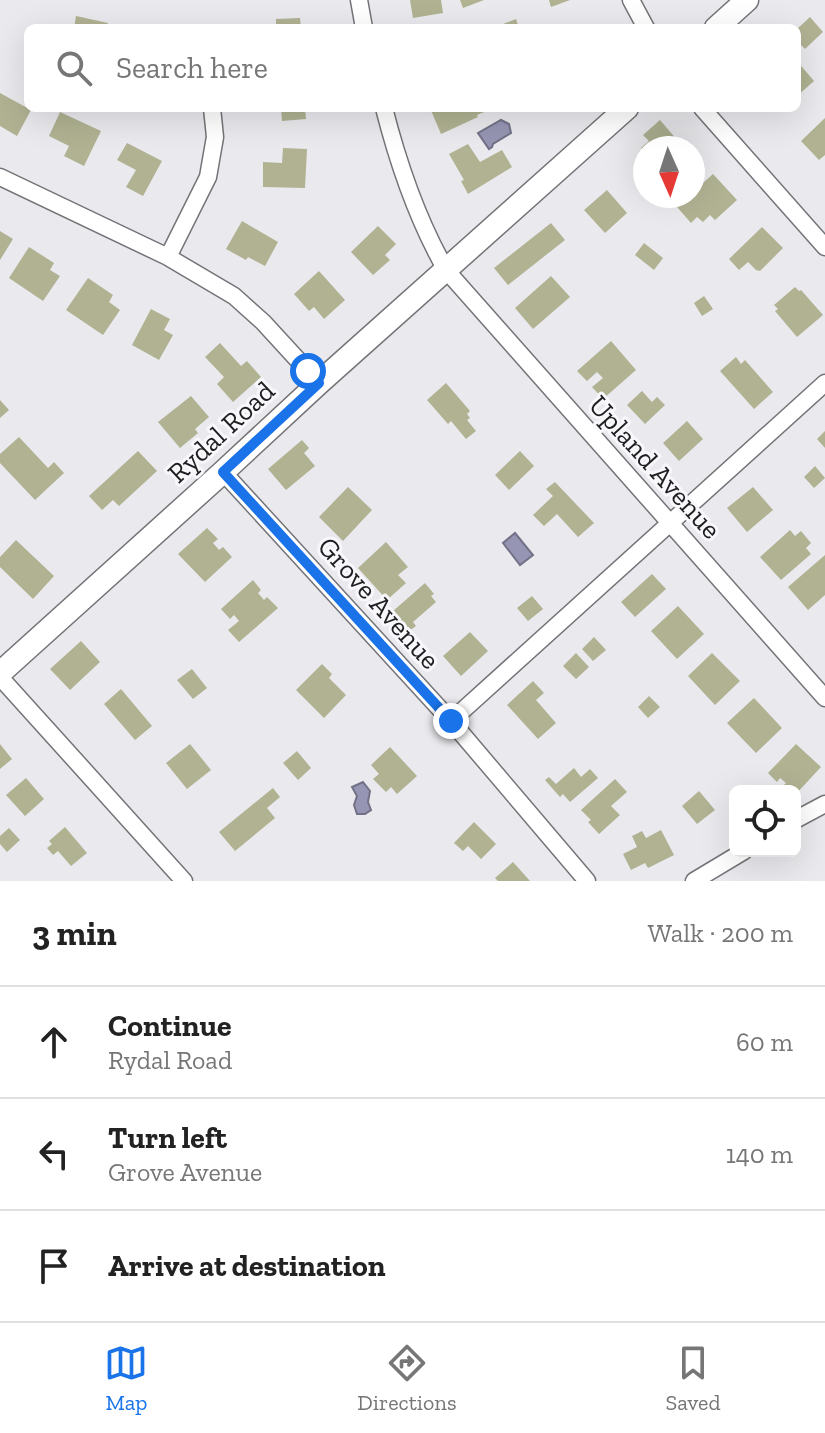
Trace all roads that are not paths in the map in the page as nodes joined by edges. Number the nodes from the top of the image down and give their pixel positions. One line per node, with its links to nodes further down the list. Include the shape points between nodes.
1 (359, 0): 4 (street)
2 (631, 0): 5 (street)
3 (747, 0): 6 (street)
4 (363, 24)
5 (644, 24)
6 (720, 24)
7 (212, 112): 13 (street, via 215,137 208,177)
8 (385, 112): 14 (street, Upland Avenue, via 421,218)
9 (623, 112): 14 (street, Rydal Road)
10 (706, 112): 12 (street)
11 (0, 177): 13 (street)
12 (825, 247)
13 (168, 257): 15 (street, via 234,296)
14 (446, 270): 15 (street, Rydal Road); 18 (street, Upland Avenue)
15 (319, 383): 17 (street, Rydal Road)
16 (825, 383): 18 (street)
17 (223, 472): 19 (street, Rydal Road); 21 (street, Grove Avenue)
18 (671, 523): 20 (street, Upland Avenue); 21 (street)
19 (0, 675): 25 (street)
20 (825, 698)
21 (451, 721): 26 (street, Grove Avenue)
22 (825, 804): 23 (street)
23 (801, 817)
24 (734, 857): 27 (street)
25 (184, 881)
26 (587, 881)
27 (694, 881)

